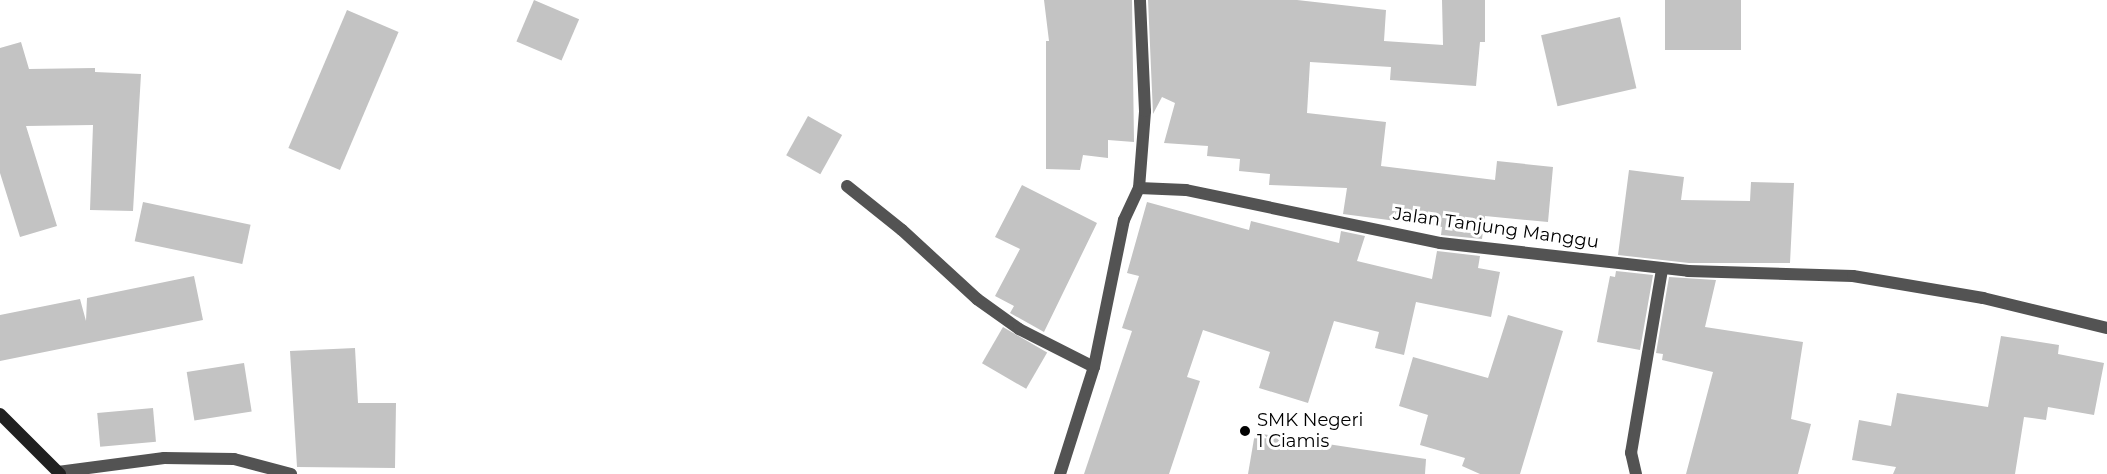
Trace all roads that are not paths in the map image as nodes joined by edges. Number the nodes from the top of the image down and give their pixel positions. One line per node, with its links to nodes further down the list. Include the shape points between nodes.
1 (1140, 0): 3 (street, via 1145,111)
2 (847, 186): 6 (street, via 977,299 1019,328)
3 (1139, 188): 4 (street, Jalan Tanjung Manggu, via 1186,190 1440,243); 6 (street, via 1124,220)
4 (1662, 269): 5 (street, Jalan Tanjung Manggu, via 1853,276 1983,298); 11 (street, via 1632,453)
5 (2107, 328)
6 (1094, 367): 10 (street)
7 (0, 414): 8 (street)
8 (59, 473): 9 (street, via 164,458 234,459)
9 (291, 474)
10 (1060, 474)
11 (1636, 474)

